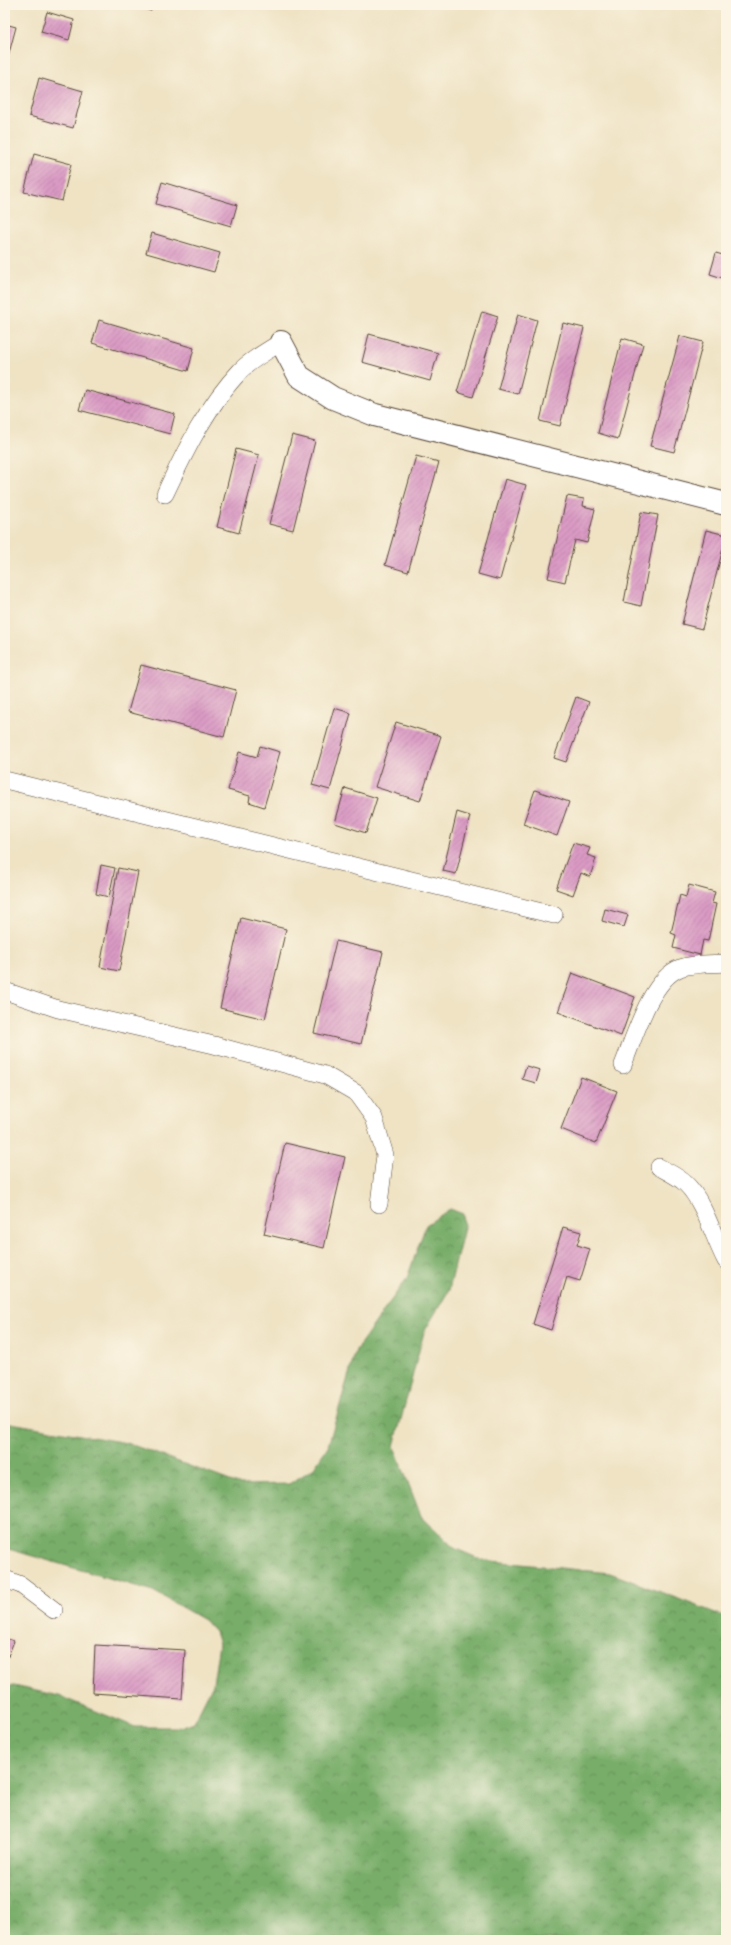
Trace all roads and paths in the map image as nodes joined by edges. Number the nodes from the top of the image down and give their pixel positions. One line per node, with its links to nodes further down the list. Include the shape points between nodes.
1 (281, 342): 2 (lane, via 242,369 209,411 193,436); 3 (street, via 299,376 333,398 375,415)
2 (165, 494)
3 (726, 504)
4 (5, 780): 5 (lane)
5 (554, 915)
6 (726, 963): 8 (lane, via 700,964 679,969 660,983 648,1003)
7 (5, 991): 10 (lane, via 58,1009 214,1045 325,1075 356,1093 374,1118 385,1155)
8 (623, 1065)
9 (660, 1167): 11 (lane, via 686,1184 706,1214 715,1241)
10 (379, 1204)
11 (726, 1261)
12 (5, 1578): 13 (lane, via 21,1585)
13 (54, 1610)

